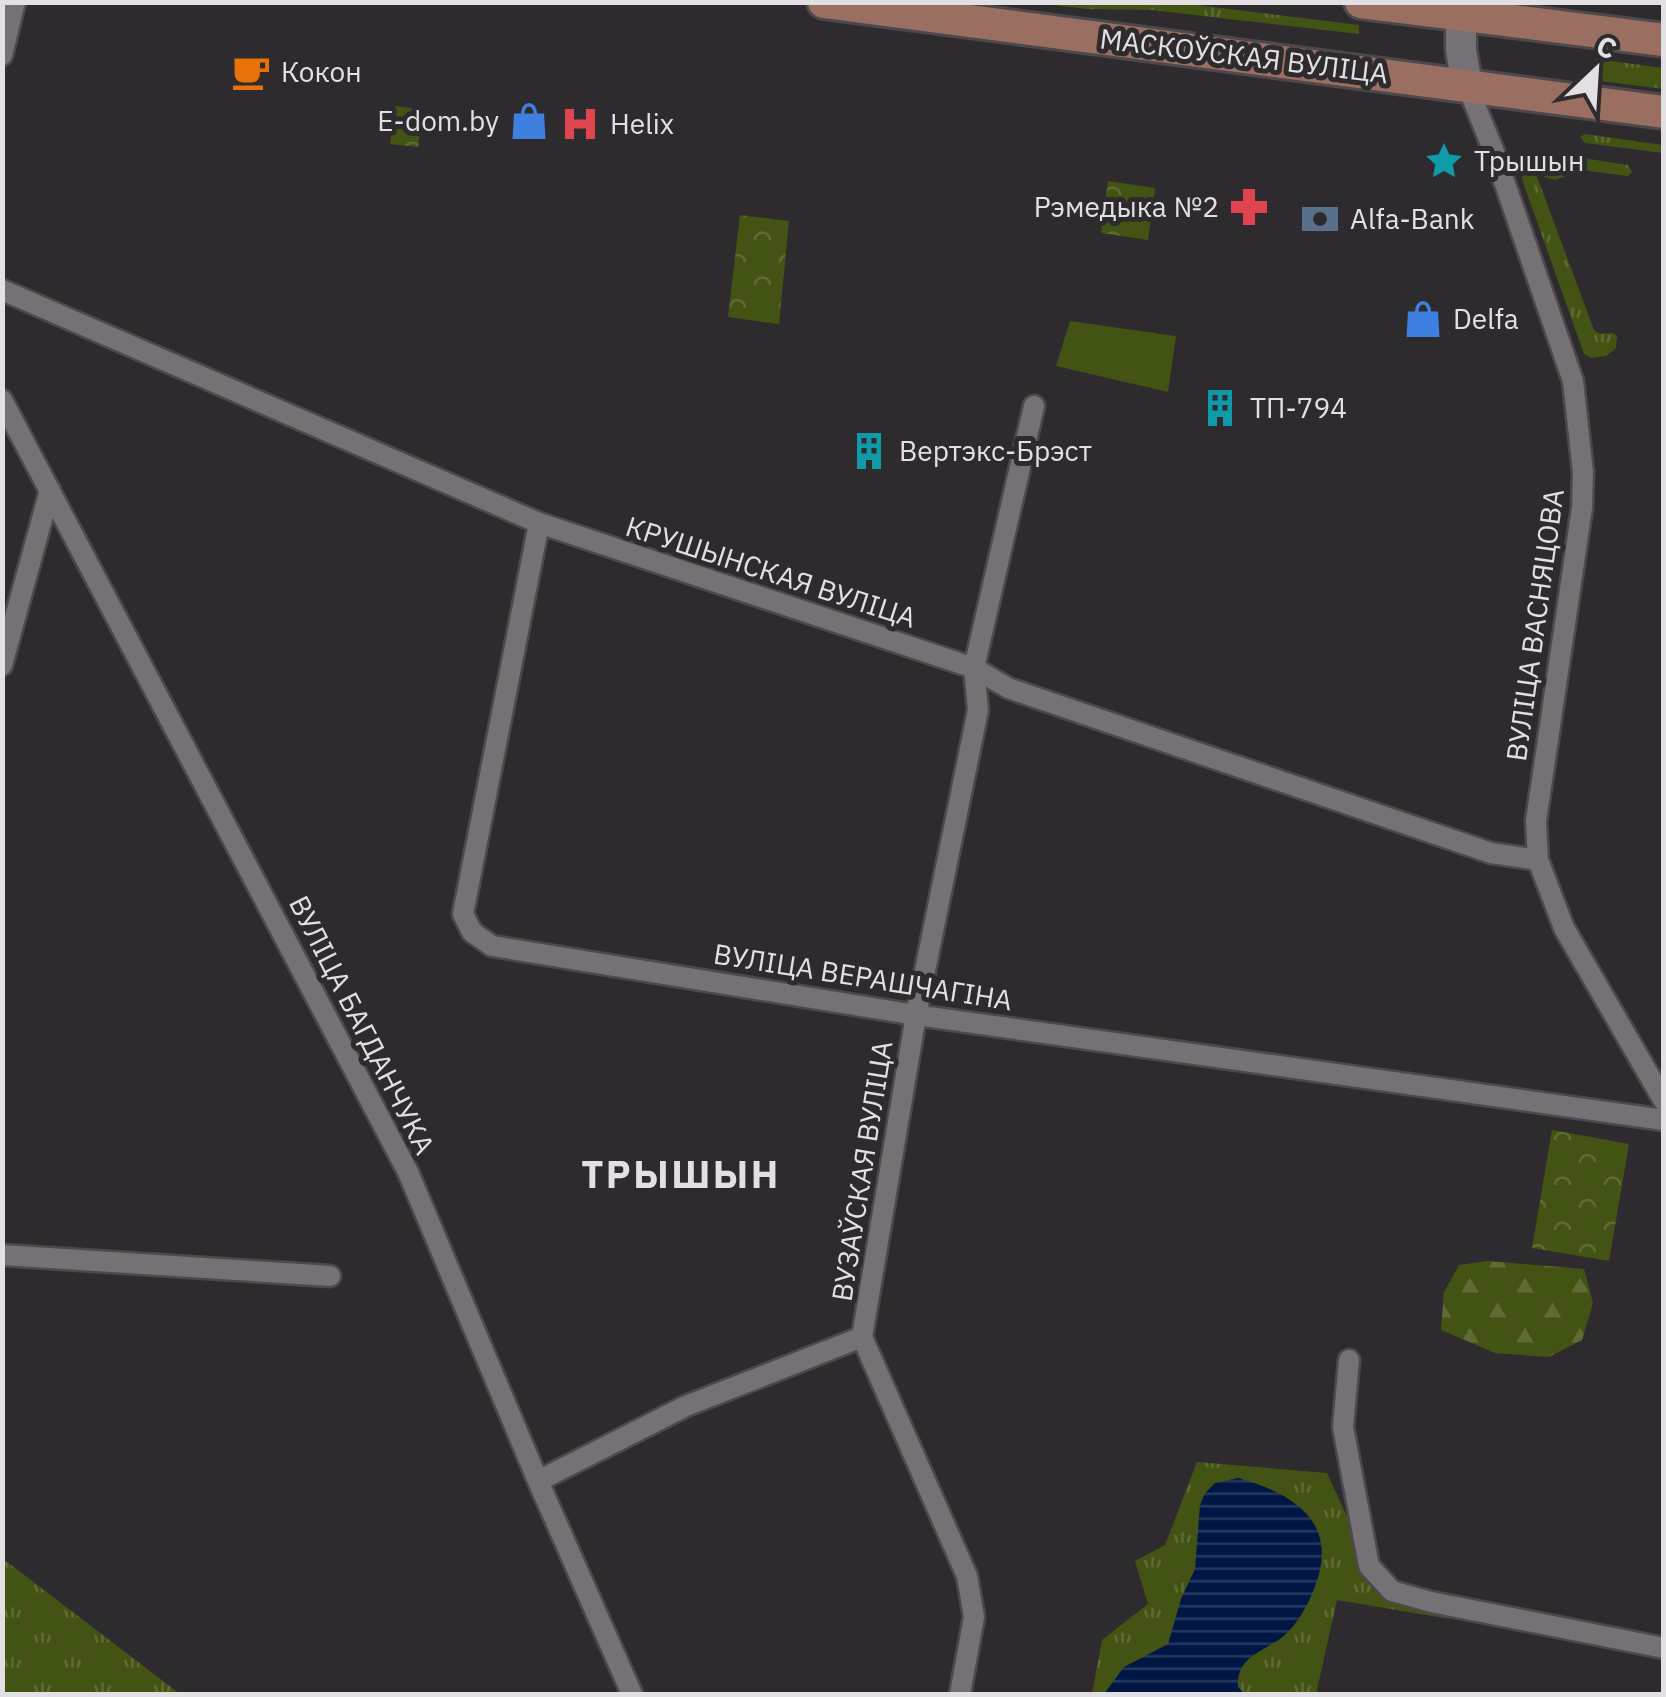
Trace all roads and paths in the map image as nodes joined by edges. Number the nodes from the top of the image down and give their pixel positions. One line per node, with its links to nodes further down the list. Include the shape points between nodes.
1 (15, 2): 6 (street)
2 (824, 2): 7 (main road, МАСКОЎСКАЯ ВУЛІЦА)
3 (1361, 2): 4 (main road)
4 (1461, 8): 5 (main road); 7 (main road)
5 (1664, 40)
6 (2, 55)
7 (1467, 85): 8 (main road, МАСКОЎСКАЯ ВУЛІЦА); 16 (street, ВУЛІЦА ВАСНЯЦОВА, via 1573,381 1582,472 1536,821)
8 (1664, 112)
9 (2, 290): 13 (street, КРУШЫНСКАЯ ВУЛІЦА)
10 (2, 400): 12 (street, ВУЛІЦА БАГДАНЧУКА)
11 (1034, 406): 15 (street, ВУЗАЎСКАЯ ВУЛІЦА)
12 (50, 490): 14 (street); 24 (street, ВУЛІЦА БАГДАНЧУКА, via 408,1172)
13 (538, 523): 15 (street, КРУШЫНСКАЯ ВУЛІЦА); 17 (street, ВУЛІЦА ВЕРАШЧАГІНА, via 463,914 472,932 492,946)
14 (2, 665)
15 (974, 668): 16 (street, КРУШЫНСКАЯ ВУЛІЦА, via 1008,688 1292,785 1491,852); 17 (street, ВУЗАЎСКАЯ ВУЛІЦА, via 978,710)
16 (1538, 860): 18 (street, ВУЛІЦА ВАСНЯЦОВА, via 1564,928)
17 (916, 1015): 19 (street, ВУЛІЦА ВЕРАШЧАГІНА); 22 (street, ВУЗАЎСКАЯ ВУЛІЦА)
18 (1664, 1100)
19 (1664, 1120)
20 (2, 1256): 21 (street)
21 (330, 1276)
22 (862, 1337): 24 (street, via 686,1406); 27 (street, ВУЗАЎСКАЯ ВУЛІЦА, via 967,1576 974,1617)
23 (1350, 1360): 25 (street, via 1343,1427 1369,1566 1392,1591)
24 (538, 1481): 26 (street, ВУЛІЦА БАГДАНЧУКА)
25 (1664, 1648)
26 (632, 1694)
27 (960, 1694)

